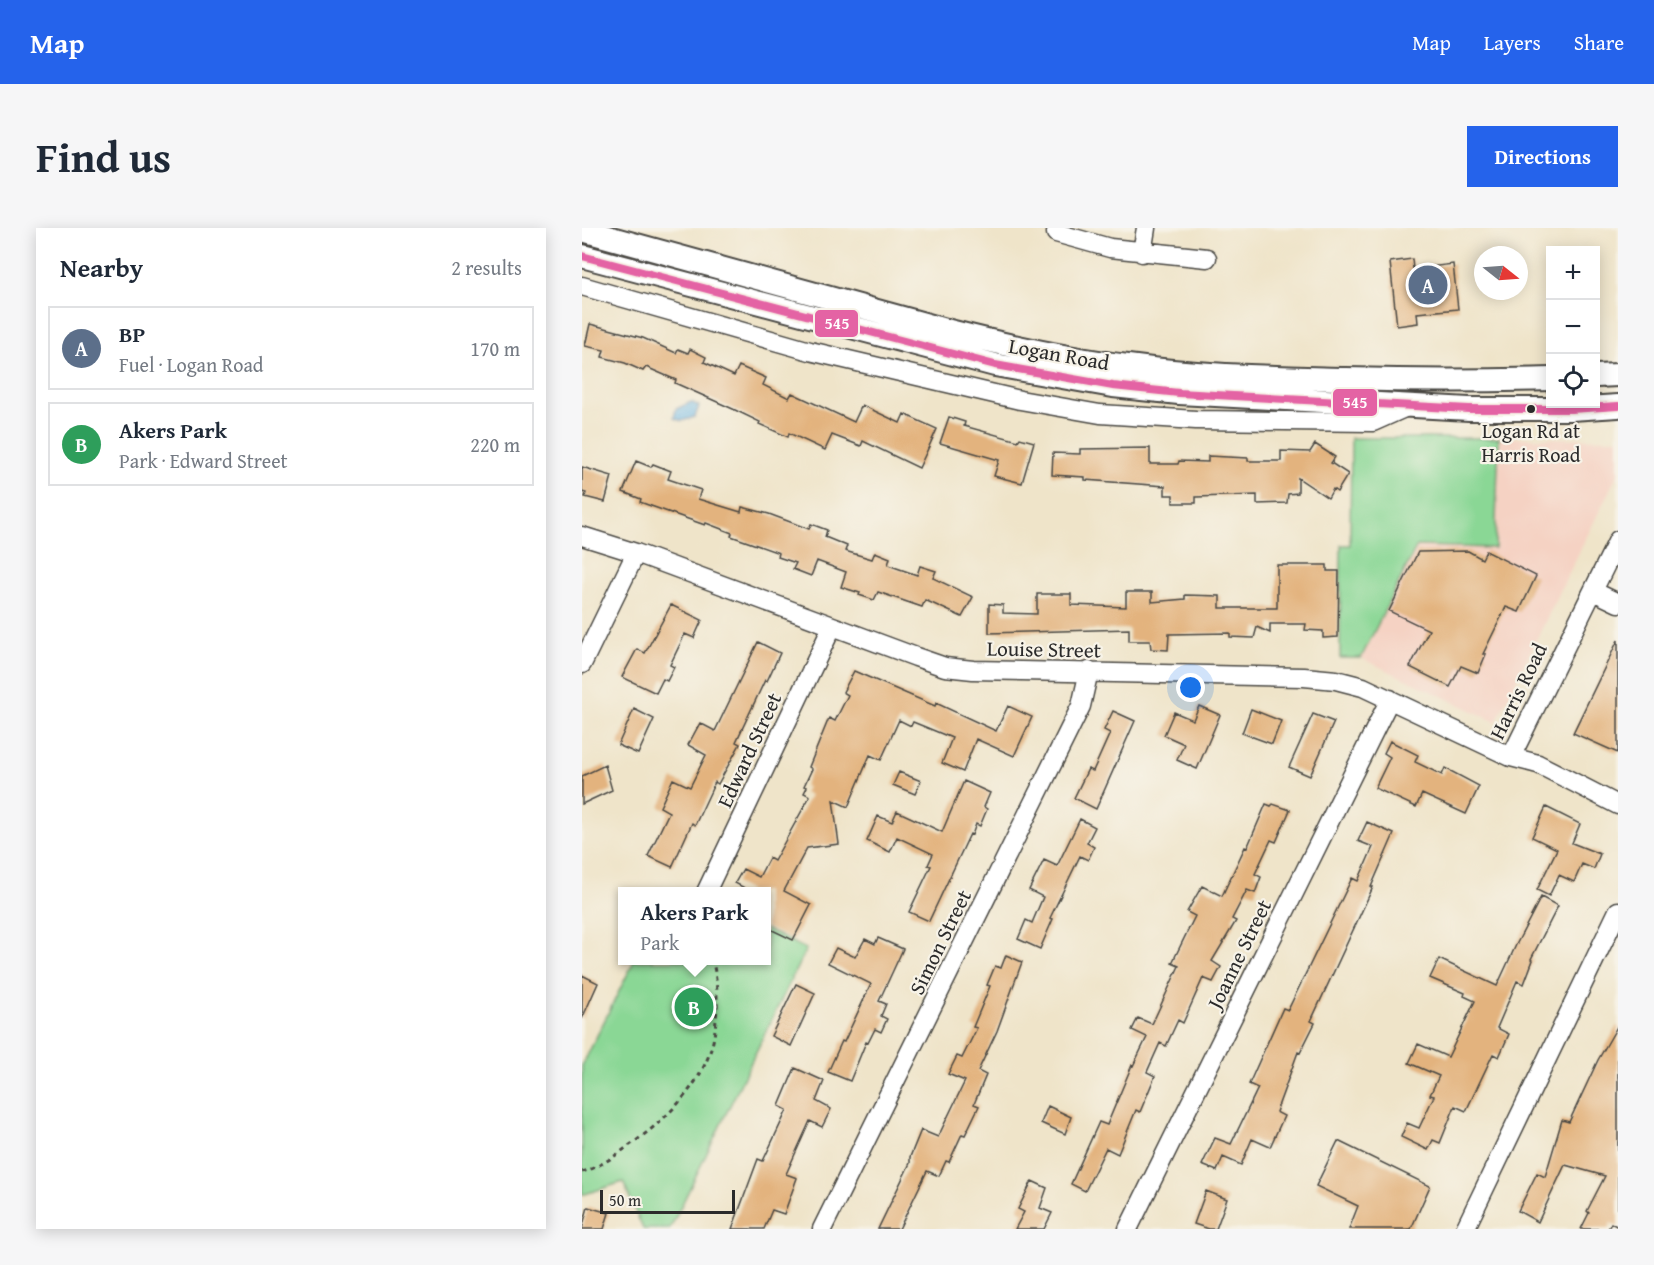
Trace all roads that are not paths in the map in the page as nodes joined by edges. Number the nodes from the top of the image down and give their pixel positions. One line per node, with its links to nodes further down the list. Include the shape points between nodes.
1 (1146, 228): 4 (street)
2 (582, 230): 10 (main road, Logan Road, via 960,334 1085,360 1184,372 1286,377)
3 (1056, 233): 4 (street)
4 (1142, 253): 6 (street)
5 (582, 256): 11 (main road, Logan Road, via 1031,373 1157,391)
6 (1207, 258)
7 (582, 286): 11 (street, via 810,351 1020,400 1100,414 1196,420 1373,422)
8 (1618, 375): 9 (main road)
9 (1600, 376)
10 (1546, 379)
11 (1409, 406): 12 (main road, Logan Road, via 1533,410)
12 (1618, 406)
13 (582, 536): 15 (street, Louise Street)
14 (1618, 540): 16 (street, Harris Road)
15 (636, 553): 18 (street, Louise Street); 19 (street)
16 (1593, 591): 17 (street); 22 (street, Harris Road)
17 (1618, 603)
18 (832, 627): 20 (street, Louise Street, via 945,667); 24 (street, Edward Street)
19 (582, 664)
20 (1089, 671): 21 (street, Louise Street, via 1336,680); 26 (street, Simon Street, via 1081,706)
21 (1390, 699): 22 (street, Louise Street); 27 (street, Joanne Street)
22 (1511, 757): 23 (street, Harris Road, via 1538,764)
23 (1618, 805)
24 (708, 887)
25 (1618, 911): 28 (street)
26 (822, 1229)
27 (1128, 1229)
28 (1465, 1229)

